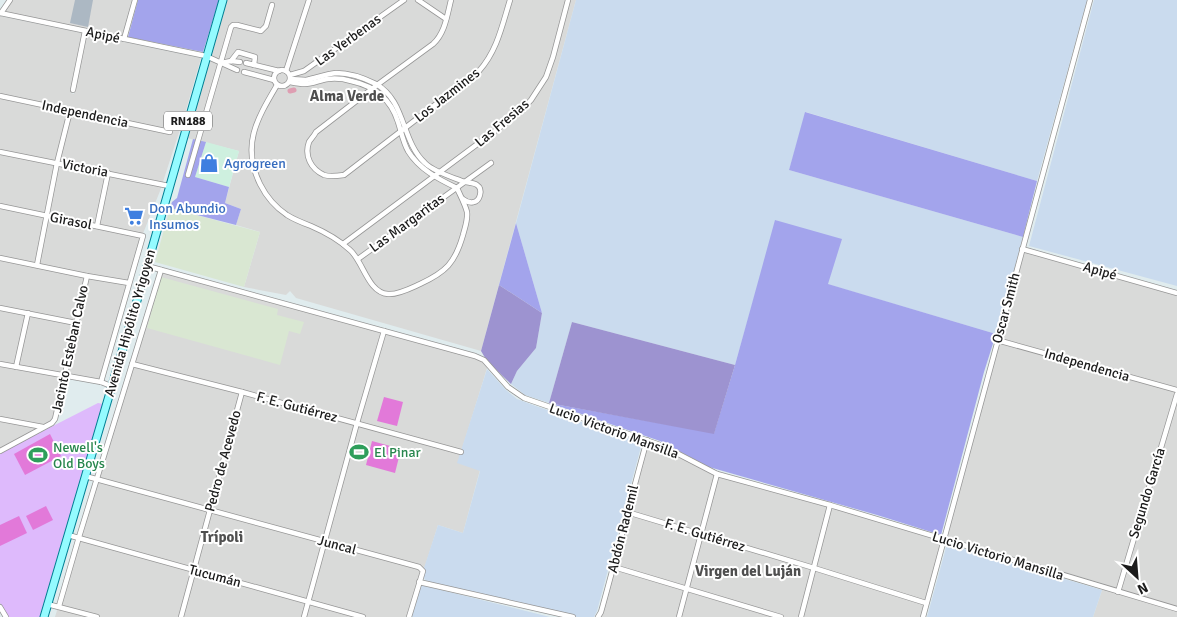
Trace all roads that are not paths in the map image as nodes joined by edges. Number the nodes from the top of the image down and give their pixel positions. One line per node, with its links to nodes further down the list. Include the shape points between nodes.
1 (10, 0): 12 (street)
2 (135, 0): 15 (street)
3 (222, 0): 16 (main road, Avenida Hipólito Yrigoyen / RN188)
4 (309, 0): 25 (street)
5 (404, 0): 25 (street, Las Yerbenas, via 304,71)
6 (418, 0): 13 (street)
7 (451, 0): 13 (street)
8 (510, 0): 32 (street, Los Jazmines, via 497,44 486,63)
9 (568, 0): 39 (street, Las Fresias, via 546,77 531,100 519,113)
10 (1090, 0): 52 (street, Oscar Smith)
11 (272, 5): 19 (street, via 266,26 260,32 237,25 230,27)
12 (0, 13): 14 (street, Apipé)
13 (446, 19): 27 (street, via 439,38)
14 (85, 31): 15 (street, Apipé); 29 (street)
15 (124, 39): 16 (street, Apipé)
16 (206, 56): 19 (street, Apipé); 44 (main road, Avenida Hipólito Yrigoyen / RN188)
17 (231, 61): 18 (street); 19 (street); 21 (street, via 238,52 254,58)
18 (240, 62)
19 (220, 63): 22 (street, Apipé); 34 (street)
20 (246, 63): 21 (street)
21 (254, 65): 23 (street)
22 (238, 70)
23 (279, 71): 25 (street); 26 (street, via 274,75)
24 (244, 72): 26 (street)
25 (289, 77): 26 (street, via 284,87); 27 (street, via 306,80 335,73); 28 (street, via 307,84 338,79 361,83)
26 (275, 82): 51 (street, via 253,132 254,170 270,200 286,214)
27 (377, 85): 28 (street); 32 (street, via 398,109)
28 (372, 89): 32 (street, via 388,102); 32 (street, Los Jazmines, via 316,132 307,152 315,169 325,175 344,175)
29 (73, 90)
30 (0, 96): 31 (street, Independencia)
31 (70, 110): 33 (street, Independencia); 37 (street)
32 (403, 130): 39 (street, via 426,165); 42 (street, via 414,160)
33 (170, 132)
34 (196, 146): 35 (street); 41 (street, via 189,173)
35 (204, 149)
36 (0, 152): 37 (street, Victoria)
37 (57, 163): 40 (street, Victoria); 48 (street)
38 (491, 163): 43 (street, Las Fresias)
39 (440, 172): 42 (street, Las Fresias); 43 (street)
40 (108, 173): 44 (street, Victoria); 49 (street)
41 (196, 173)
42 (435, 176): 45 (street); 51 (street, Las Margaritas)
43 (467, 182): 45 (street, Las Fresias); 46 (street, via 462,187); 46 (street, via 478,186 480,196 470,203)
44 (169, 186): 56 (main road, Avenida Hipólito Yrigoyen / RN188)
45 (457, 188): 46 (street); 54 (street, Las Margaritas)
46 (461, 197): 54 (street, via 467,213 457,252 446,268 434,277 399,292 379,292)
47 (0, 206): 48 (street, Girasol)
48 (47, 216): 49 (street, Girasol); 55 (street)
49 (97, 226): 50 (street, Girasol)
50 (142, 236): 59 (street, Avenida Hipólito Yrigoyen)
51 (343, 244): 54 (street)
52 (1022, 249): 60 (street, Apipé); 65 (street, Oscar Smith)
53 (0, 258): 55 (street)
54 (358, 259)
55 (37, 265): 58 (street)
56 (147, 266): 57 (street, Lucio Victorio Mansilla); 71 (main road, Avenida Hipólito Yrigoyen / RN188)
57 (160, 270): 64 (street, Lucio Victorio Mansilla); 67 (street)
58 (87, 276): 59 (street); 63 (street, Jacinto Esteban Calvo)
59 (129, 283): 70 (street, Avenida Hipólito Yrigoyen)
60 (1177, 293)
61 (0, 308): 62 (street)
62 (28, 313): 63 (street); 68 (street)
63 (76, 323): 69 (street, Jacinto Esteban Calvo)
64 (384, 331): 75 (street); 77 (street, Lucio Victorio Mansilla, via 475,356 484,360 508,387 524,398)
65 (997, 340): 73 (street, Independencia); 89 (street, Oscar Smith)
66 (0, 364): 68 (street)
67 (132, 364): 72 (street, F. E. Gutiérrez); 82 (street)
68 (16, 367): 69 (street)
69 (65, 375): 70 (street); 76 (street, Jacinto Esteban Calvo, via 54,422)
70 (100, 382): 71 (street)
71 (111, 386): 81 (main road, Avenida Hipólito Yrigoyen / RN188)
72 (242, 392): 75 (street, F. E. Gutiérrez); 84 (street, Pedro de Acevedo)
73 (1177, 392): 96 (street, Segundo García)
74 (0, 419): 76 (street)
75 (357, 423): 79 (street, F. E. Gutiérrez); 90 (street)
76 (44, 427): 78 (street)
77 (647, 440): 80 (street, Lucio Victorio Mansilla); 85 (street, Abdón Rademil)
78 (0, 451)
79 (461, 452)
80 (717, 474): 83 (street, Lucio Victorio Mansilla); 86 (street)
81 (85, 476): 82 (street, Juncal); 87 (main road, Avenida Hipólito Yrigoyen / RN188)
82 (97, 479): 84 (street, Juncal); 88 (street)
83 (830, 505): 89 (street, Lucio Victorio Mansilla); 92 (street)
84 (210, 510): 90 (street, Juncal); 93 (street, Pedro de Acevedo)
85 (627, 512): 86 (street, F. E. Gutiérrez); 91 (street, Abdón Rademil)
86 (700, 534): 92 (street, F. E. Gutiérrez); 95 (street)
87 (68, 535): 88 (street, Tucumán); 99 (main road, Avenida Hipólito Yrigoyen / RN188)
88 (79, 538): 93 (street, Tucumán); 100 (street)
89 (944, 539): 96 (street, Lucio Victorio Mansilla); 98 (street, Oscar Smith)
90 (324, 542): 94 (street, Juncal, via 420,567 423,570); 97 (street)
91 (614, 566): 95 (street); 111 (street, Abdón Rademil)
92 (814, 568): 98 (street, F. E. Gutiérrez); 114 (street)
93 (194, 570): 97 (street, Tucumán); 106 (street, Pedro de Acevedo)
94 (419, 582): 109 (street); 110 (street)
95 (687, 588): 112 (street); 113 (street)
96 (1118, 592): 102 (street, Lucio Victorio Mansilla)
97 (308, 601): 107 (street); 108 (street, Tucumán)
98 (926, 603): 115 (street, Oscar Smith)
99 (47, 604): 100 (street); 104 (main road, Avenida Hipólito Yrigoyen / RN188)
100 (59, 606): 105 (street)
101 (0, 607): 103 (street)
102 (1177, 609)
103 (6, 617)
104 (44, 617)
105 (97, 617)
106 (181, 617)
107 (304, 617)
108 (362, 617)
109 (409, 617)
110 (573, 617)
111 (598, 617)
112 (679, 617)
113 (781, 617)
114 (801, 617)
115 (923, 617)

